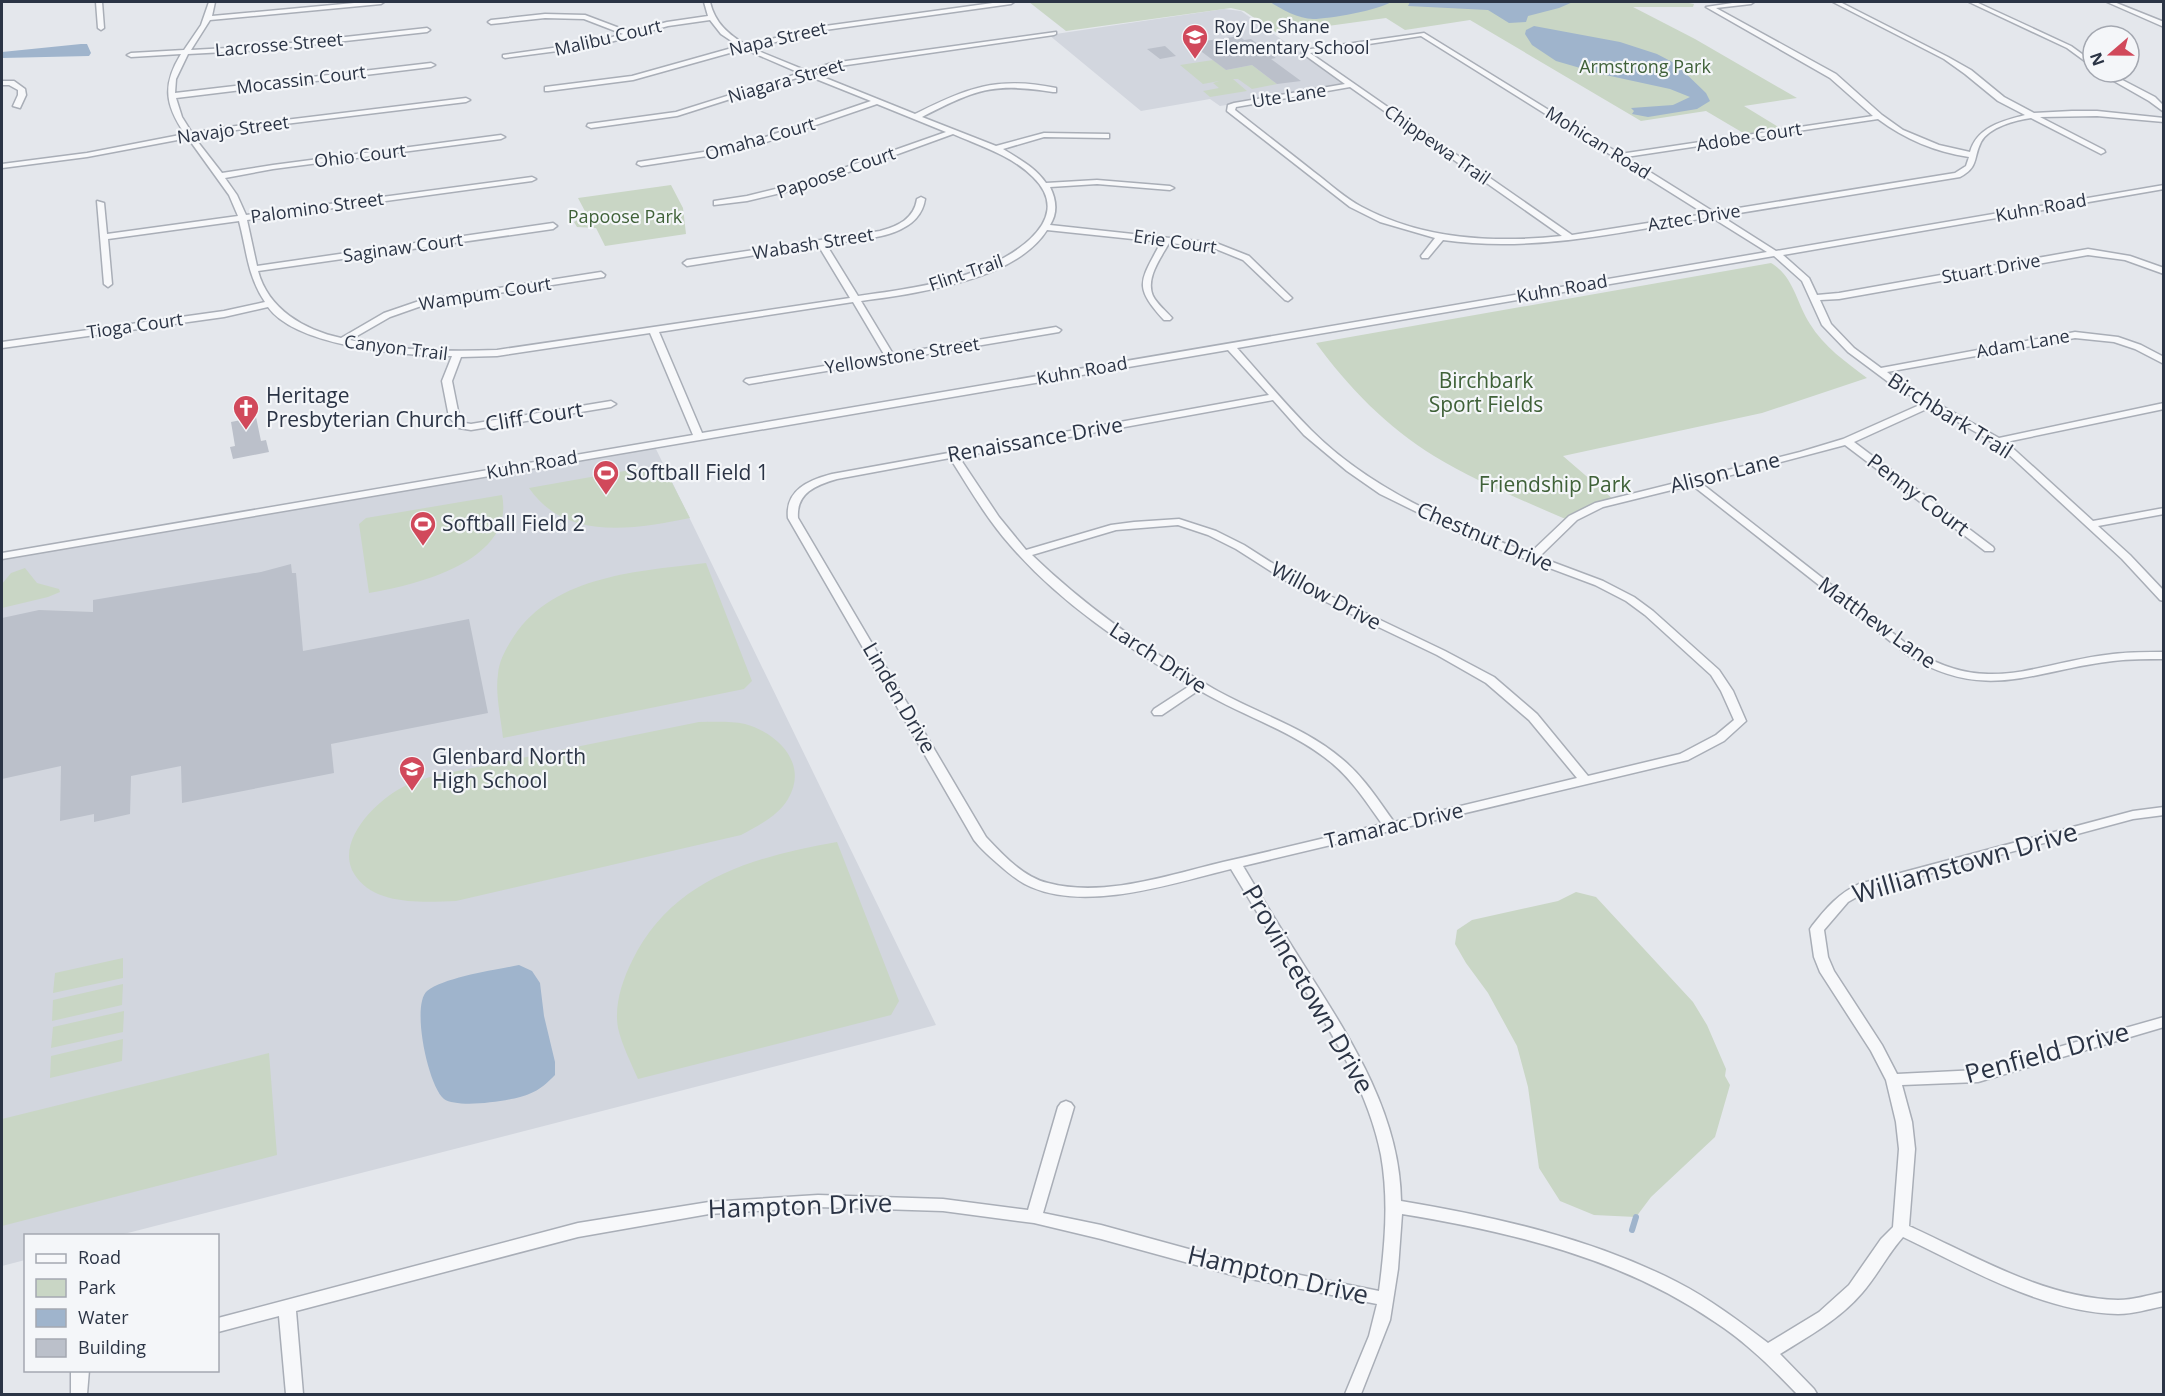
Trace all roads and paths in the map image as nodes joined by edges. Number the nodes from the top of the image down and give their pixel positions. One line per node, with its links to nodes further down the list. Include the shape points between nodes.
1 (99, 2): 16 (street)
2 (212, 2): 11 (street)
3 (381, 2): 11 (street)
4 (707, 2): 13 (street)
5 (1011, 2): 20 (street, Napa Street, via 839,26)
6 (1751, 2): 41 (street, via 1709,7 1833,76)
7 (1836, 2): 39 (street, via 1946,58 2001,99)
8 (1972, 2): 25 (street)
9 (2110, 2): 15 (street)
10 (601, 11): 12 (street)
11 (207, 18): 22 (street)
12 (586, 18): 14 (street, via 545,16); 19 (street)
13 (711, 18): 19 (street, Malibu Court); 20 (street)
14 (491, 22)
15 (2163, 25)
16 (101, 28)
17 (427, 30): 22 (street, Lacrosse Street)
18 (1054, 33): 27 (street, Niagara Street, via 832,65)
19 (631, 34): 24 (street, Malibu Court, via 571,49)
20 (744, 47): 27 (street); 31 (street, Napa Street, via 627,79)
21 (1304, 52): 30 (street, Chippewa Trail); 51 (street, Mohican Road, via 1422,34)
22 (186, 53): 23 (street, Lacrosse Street); 33 (street, via 173,77)
23 (131, 55)
24 (505, 56)
25 (2081, 56)
26 (431, 65): 33 (street, Mocassin Court)
27 (804, 74): 35 (street); 43 (street, Niagara Street, via 677,114)
28 (2, 83): 36 (street, via 21,89)
29 (2124, 84): 37 (street, via 2152,99)
30 (1351, 85): 38 (street, Ute Lane, via 1234,105); 68 (street, Chippewa Trail)
31 (548, 89)
32 (1053, 90): 40 (street, via 1021,85 981,87 958,94)
33 (171, 96): 45 (street, Canyon Trail, via 175,113)
34 (466, 100): 45 (street, Navajo Street)
35 (876, 102): 40 (street); 52 (street, Omaha Court, via 737,149)
36 (17, 106)
37 (2163, 110)
38 (1231, 111): 66 (street, Aztec Drive, via 1357,207 1389,223)
39 (2032, 116): 42 (street, Aztec Drive, via 2089,113); 49 (street); 50 (street, Aztec Drive, via 1985,132 1975,143)
40 (915, 117): 44 (street)
41 (1879, 117): 50 (street, via 1924,144); 51 (street, Adobe Court)
42 (2163, 120)
43 (591, 126)
44 (952, 132): 48 (street); 61 (street, Papoose Court, via 793,189)
45 (191, 135): 53 (street, Navajo Street); 54 (street, Canyon Trail)
46 (1106, 136): 48 (street, via 1044,135)
47 (501, 137): 54 (street, Ohio Court)
48 (996, 149): 56 (street, via 1025,165)
49 (2101, 152)
50 (1974, 154): 62 (street, Aztec Drive, via 1968,171 1957,175)
51 (1620, 156): 62 (street, Mohican Road)
52 (641, 164)
53 (2, 166)
54 (220, 177): 63 (street, Canyon Trail)
55 (532, 179): 63 (street, Palomino Street)
56 (1047, 185): 58 (street, via 1097,182); 65 (street, via 1052,207)
57 (2163, 187): 71 (street, Kuhn Road)
58 (1170, 188)
59 (921, 199): 70 (street, Wabash Street, via 918,214 897,228)
60 (100, 203): 67 (street)
61 (717, 203)
62 (1713, 214): 68 (street, Aztec Drive); 71 (street, Mohican Road)
63 (243, 218): 67 (street, Palomino Street); 75 (street, Canyon Trail)
64 (553, 226): 75 (street, Saginaw Court)
65 (1045, 227): 69 (street, Erie Court); 74 (street, Flint Trail, via 1024,249)
66 (1441, 236): 68 (street, Aztec Drive, via 1514,242); 72 (street)
67 (103, 237): 79 (street)
68 (1570, 238)
69 (1167, 239): 80 (street, Erie Court, via 1234,252 1255,265); 84 (street, via 1146,286 1149,297)
70 (821, 243): 73 (street, Wabash Street); 82 (street)
71 (1775, 253): 81 (street, Birchbark Trail, via 1800,272); 89 (street, Kuhn Road)
72 (1425, 256)
73 (687, 262)
74 (993, 267): 77 (street); 82 (street, Flint Trail, via 933,286)
75 (254, 269): 83 (street, Canyon Trail)
76 (2163, 272): 81 (street, Stuart Drive, via 2116,254 2088,252)
77 (1004, 273)
78 (601, 275): 87 (street, Wampum Court, via 425,302 394,312)
79 (108, 284)
80 (1288, 298)
81 (1815, 298): 93 (street, Birchbark Trail, via 1835,334)
82 (855, 300): 86 (street, Flint Trail); 91 (street)
83 (268, 304): 87 (street, Canyon Trail, via 292,322); 88 (street, Tioga Court, via 224,314)
84 (1167, 318)
85 (1056, 330): 91 (street, Yellowstone Street)
86 (654, 331): 90 (street, Canyon Trail); 99 (street)
87 (341, 342): 90 (street, Canyon Trail)
88 (2, 345)
89 (1230, 346): 95 (street, Chestnut Drive); 99 (street, Kuhn Road)
90 (457, 356): 96 (street, Cliff Court, via 447,381 458,428)
91 (891, 358): 94 (street, Yellowstone Street)
92 (2163, 361): 93 (street, Adam Lane, via 2115,339 2075,335)
93 (1878, 371): 97 (street, Birchbark Trail)
94 (749, 381)
95 (1275, 397): 102 (street, Renaissance Drive); 110 (street, Chestnut Drive, via 1331,453 1384,492 1455,528)
96 (611, 404)
97 (1931, 404): 100 (street, Alison Lane); 101 (street, Birchbark Trail)
98 (2163, 406): 101 (street)
99 (699, 436): 109 (street, Kuhn Road)
100 (1847, 441): 103 (street, Alison Lane); 107 (street, Penny Court)
101 (1998, 441): 106 (street, Birchbark Trail)
102 (953, 455): 104 (street, Renaissance Drive, via 828,478); 108 (street, Larch Drive, via 999,525)
103 (1693, 481): 110 (street, Alison Lane, via 1599,505 1573,518); 112 (street, Matthew Lane, via 1913,654 1947,672 2005,678 2113,657)
104 (798, 492): 120 (street, Linden Drive, via 792,506 793,518 981,840 999,860)
105 (2163, 511): 106 (street)
106 (2091, 524): 111 (street, Birchbark Trail)
107 (1989, 549)
108 (1024, 554): 113 (street, Larch Drive, via 1093,614); 116 (street, Willow Drive, via 1116,527 1179,522 1212,532 1301,586 1490,680 1533,717)
109 (2, 556)
110 (1531, 558): 115 (street, Chestnut Drive, via 1599,583 1649,613 1715,673)
111 (2163, 598)
112 (2163, 655)
113 (1198, 685): 114 (street); 118 (street, Larch Drive, via 1336,760)
114 (1158, 712)
115 (1740, 721): 116 (street, Tamarac Drive, via 1720,738 1690,754)
116 (1586, 780): 118 (street, Tamarac Drive)
117 (2163, 811): 122 (street, Williamstown Drive, via 2133,815 1864,887 1834,905 1816,929 1821,957)
118 (1391, 827): 119 (street, Tamarac Drive)
119 (1235, 864): 120 (street, Tamarac Drive, via 1124,890); 124 (street, Provincetown Drive, via 1362,1075 1381,1124)
120 (1037, 885)
121 (2163, 1022): 122 (street, Penfield Drive, via 1992,1073)
122 (1893, 1080): 126 (street, Williamstown Drive, via 1907,1149)
123 (1066, 1107): 125 (street)
124 (1395, 1206): 127 (street, Provincetown Drive); 131 (street, via 1460,1216 1606,1256 1680,1291)
125 (1034, 1217): 127 (street, Hampton Drive, via 1236,1269); 129 (street, Hampton Drive, via 943,1205 866,1201 709,1208 578,1230)
126 (1901, 1229): 128 (street, via 2061,1298 2119,1307); 131 (street, via 1855,1290 1825,1317)
127 (1386, 1299): 135 (street, Provincetown Drive, via 1378,1335)
128 (2163, 1299)
129 (287, 1306): 130 (street, Hampton Drive); 134 (street)
130 (219, 1325)
131 (1768, 1352): 136 (street)
132 (80, 1372): 133 (street)
133 (79, 1395)
134 (294, 1395)
135 (1353, 1395)
136 (1808, 1395)

